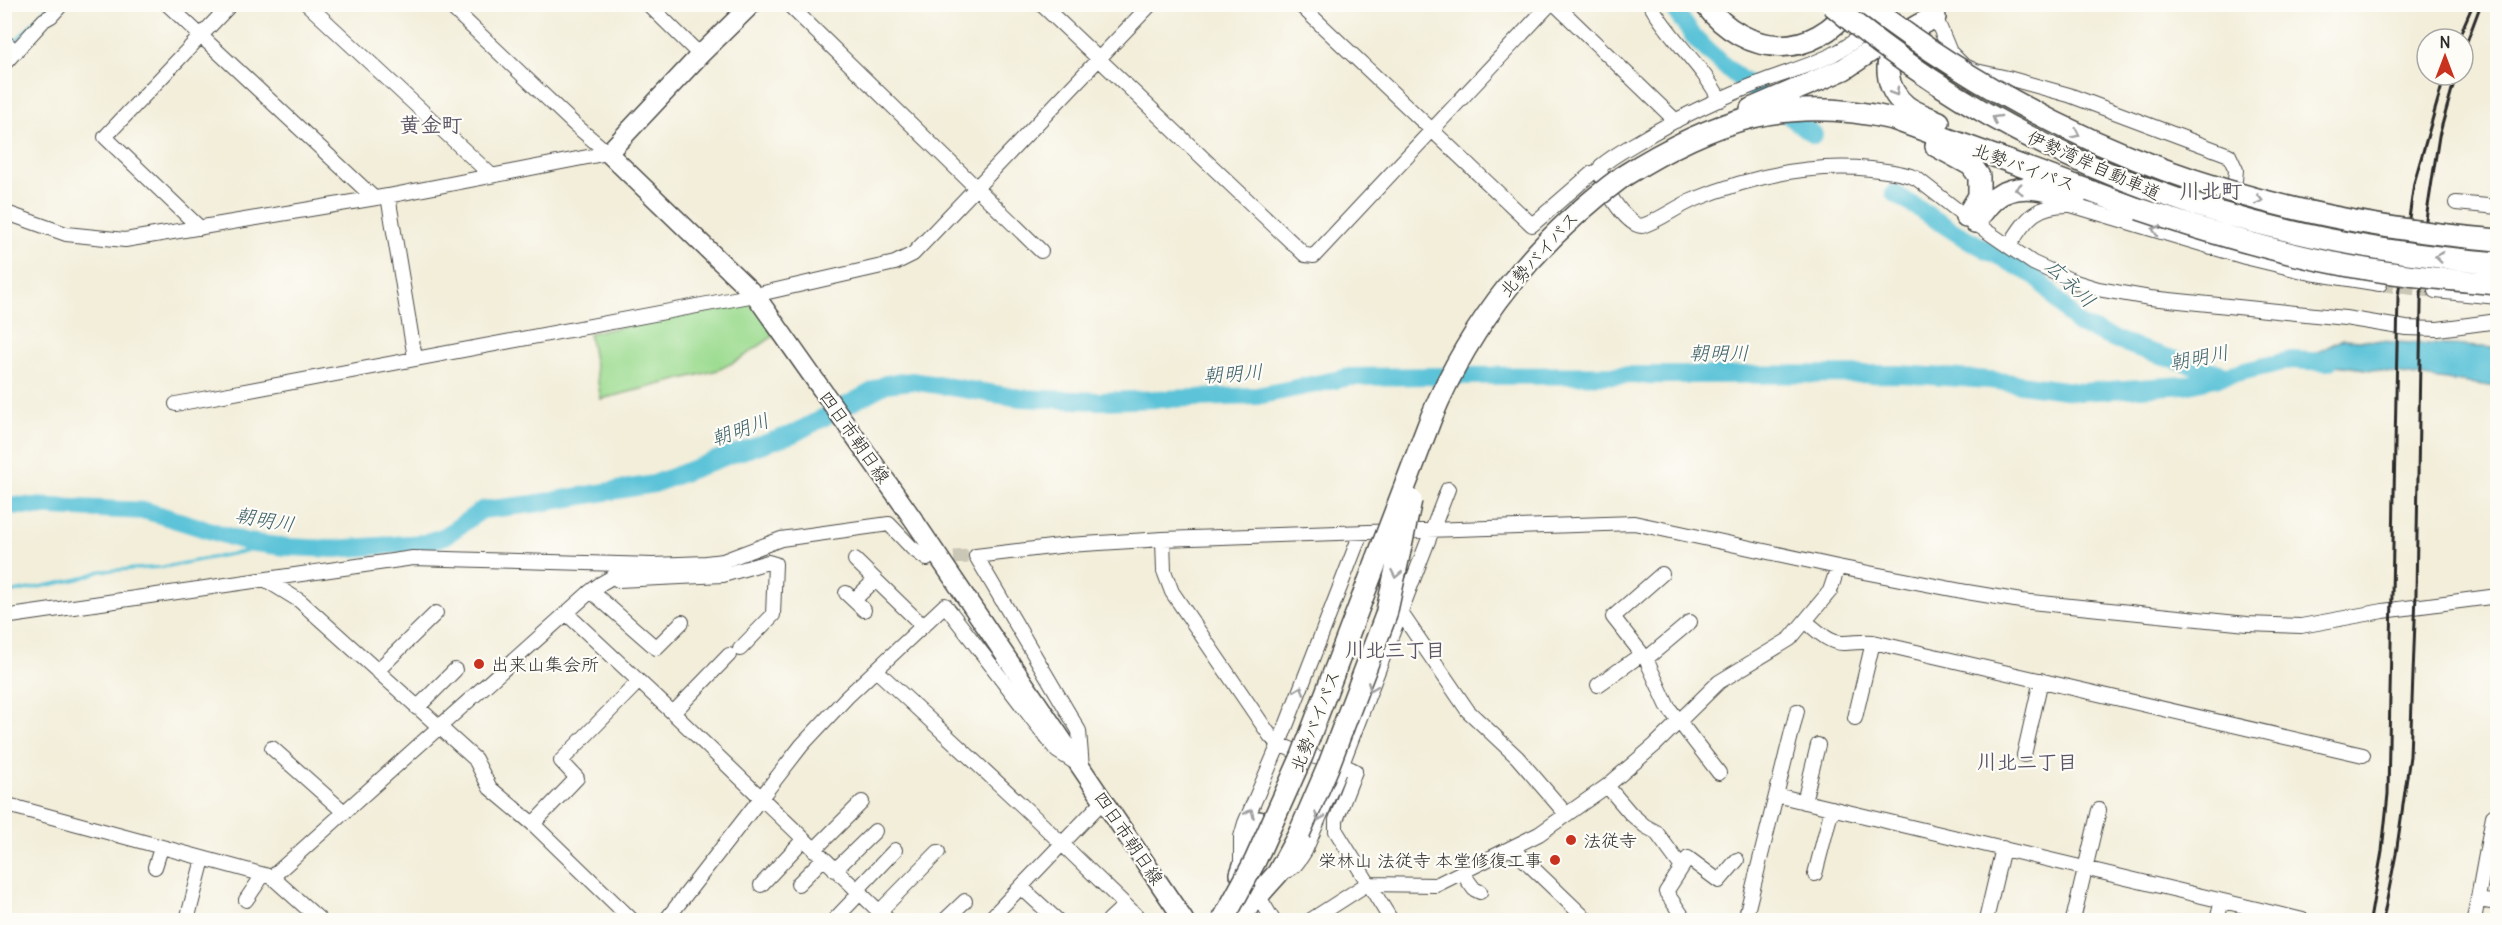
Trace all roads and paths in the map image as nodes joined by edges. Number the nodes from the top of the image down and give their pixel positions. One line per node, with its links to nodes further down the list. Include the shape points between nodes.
1 (62, 4): 24 (street)
2 (167, 4): 23 (street)
3 (231, 4): 23 (street)
4 (307, 4): 35 (street)
5 (448, 4): 33 (street)
6 (648, 4): 25 (street)
7 (752, 4): 25 (main road)
8 (788, 4): 36 (street)
9 (1041, 4): 26 (street)
10 (1151, 4): 26 (street)
11 (1299, 4): 32 (street)
12 (1550, 4): 32 (street)
13 (1555, 4): 31 (street)
14 (1650, 4): 28 (street)
15 (1705, 4): 19 (highway, via 1737,34 1754,42 1780,46 1824,33)
16 (1718, 4): 18 (highway, via 1747,28 1775,35 1816,25)
17 (1831, 4): 49 (highway, 伊勢湾岸自動車道, one-way to 17, bridge, via 2340,243 2212,212 2150,191 2070,157 1959,98)
18 (1837, 4)
19 (1853, 4)
20 (1866, 4): 45 (highway, 伊勢湾岸自動車道, one-way to 45, bridge, via 1933,53 2030,112 2160,169 2218,189 2341,219)
21 (1883, 4): 28 (street, via 1866,30 1844,50)
22 (1932, 11): 29 (highway); 38 (highway, one-way to 38, via 1900,38 1889,57 1888,77 1894,95 1917,112 2068,176); 47 (street, via 1950,52 1963,65 2069,95 2229,155 2235,180)
23 (201, 36): 37 (street); 44 (street, via 105,137)
24 (11, 47): 27 (street)
25 (700, 55): 33 (main road)
26 (1099, 59): 32 (street, via 1305,255 1314,255); 36 (street)
27 (4, 64)
28 (1720, 100): 31 (street)
29 (1798, 104): 30 (highway); 30 (highway); 38 (highway, 北勢バイパス, via 1893,119); 43 (highway, via 1887,124 1971,165 1979,176 1980,189)
30 (1763, 109): 56 (highway, 北勢バイパス, bridge, via 1665,151 1579,210 1539,249)
31 (1676, 121): 34 (street, via 1607,161)
32 (1431, 131): 34 (street, via 1532,225 1592,173)
33 (608, 153): 35 (street); 54 (main road, 四日市朝日線)
34 (1600, 171): 43 (street, via 1613,200 1637,226 1727,187 1796,171 1839,168 1908,175)
35 (491, 175): 37 (street)
36 (976, 187): 48 (street); 54 (street, via 913,254 895,263)
37 (381, 197): 44 (street); 57 (street)
38 (2105, 197): 41 (highway, 北勢バイパス)
39 (2456, 203): 40 (street)
40 (2498, 207)
41 (2139, 209): 43 (highway, one-way to 43, via 2023,188 1996,197); 51 (highway, 北勢バイパス, bridge, via 2226,238 2331,263)
42 (4, 212): 44 (street, via 66,234 91,238 125,240)
43 (1970, 220): 46 (street)
44 (200, 228)
45 (2498, 240)
46 (2009, 246): 47 (street, one-way to 46, via 2090,210 2060,205 2030,216); 55 (street, via 2032,263 2075,282 2150,298 2415,329)
47 (2211, 248): 50 (street, via 2276,266)
48 (1041, 251)
49 (2498, 263)
50 (2380, 284)
51 (2498, 284)
52 (2435, 291): 53 (street)
53 (2498, 297)
54 (758, 299): 57 (street); 103 (main road, 四日市朝日線)
55 (2498, 321)
56 (1467, 344): 58 (highway, 北勢バイパス, bridge); 133 (highway, bridge, via 1409,449)
57 (415, 358): 59 (street)
58 (1440, 395): 134 (highway, one-way to 134, bridge, via 1417,472 1386,615 1328,767); 163 (highway, 北勢バイパス, bridge, via 1302,756 1255,861)
59 (176, 404)
60 (1448, 489): 61 (street)
61 (1432, 531): 62 (street); 67 (street, via 1634,523); 77 (street)
62 (1361, 533): 63 (street); 97 (street, one-way to 62)
63 (1163, 539): 97 (street, via 1164,570 1172,592); 103 (street, via 976,556 1080,730)
64 (927, 559): 66 (street, via 889,524 781,539 723,561)
65 (855, 560): 71 (street)
66 (653, 565): 69 (street, via 421,558); 70 (street)
67 (1838, 567): 73 (street, via 2020,601 2247,624 2301,626); 79 (street, via 1830,591)
68 (1662, 574): 84 (street, via 1613,617)
69 (266, 580): 78 (street); 87 (street, via 300,601)
70 (604, 580): 72 (street); 93 (street, via 723,575 768,562 774,564 772,615)
71 (875, 580): 74 (street); 82 (street)
72 (591, 591): 76 (street); 80 (street, via 656,648)
73 (2498, 596)
74 (855, 601)
75 (436, 613): 87 (street)
76 (566, 613): 88 (street); 96 (street)
77 (1401, 613): 102 (street, one-way to 102); 115 (street, via 1468,711 1517,757)
78 (4, 617)
79 (1805, 621): 83 (street, via 1830,640); 95 (street, via 1790,639 1719,682)
80 (682, 622)
81 (1690, 622): 84 (street)
82 (923, 626): 86 (street); 103 (street, via 945,605 1057,751)
83 (1873, 642): 89 (street); 94 (street)
84 (1644, 656): 90 (street); 95 (street, via 1668,707)
85 (455, 670): 91 (street)
86 (876, 670): 107 (street, via 815,731); 120 (street)
87 (377, 671): 91 (street)
88 (638, 681): 93 (street); 117 (street, via 561,761 577,778)
89 (2041, 681): 100 (street); 101 (street)
90 (1598, 685)
91 (417, 708): 96 (street)
92 (1797, 711): 106 (street)
93 (673, 713): 107 (street)
94 (1855, 718)
95 (1679, 721): 104 (street); 105 (street)
96 (439, 726): 114 (street); 117 (street, via 475,759 490,788)
97 (1279, 744): 102 (street); 133 (street, one-way to 97, via 1241,837)
98 (1818, 746): 110 (street)
99 (272, 748): 114 (street)
100 (2024, 755)
101 (2362, 755)
102 (1342, 764): 134 (street, one-way to 134, via 1305,851 1288,872); 139 (street, via 1354,771 1336,820 1336,831)
103 (1082, 768): 108 (main road, 四日市朝日線)
104 (1719, 773)
105 (1607, 786): 115 (street); 129 (street, via 1639,822 1656,832)
106 (1776, 795): 110 (street); 170 (street)
107 (760, 798): 119 (street); 155 (street)
108 (1104, 800): 120 (street); 162 (main road, 四日市朝日線)
109 (862, 802): 126 (street)
110 (1804, 802): 112 (street)
111 (4, 804): 121 (street)
112 (1832, 808): 122 (street); 136 (street)
113 (2099, 810): 131 (street)
114 (344, 812): 137 (street)
115 (1566, 814): 123 (street)
116 (2493, 816): 146 (street)
117 (533, 824): 154 (street)
118 (875, 831): 132 (street)
119 (803, 840): 126 (street); 140 (street)
120 (1062, 845): 141 (street); 150 (street)
121 (161, 848): 127 (street); 130 (street)
122 (2003, 848): 131 (street); 171 (street)
123 (1513, 849): 135 (street); 168 (street)
124 (895, 850): 142 (street)
125 (938, 852): 151 (street)
126 (818, 855): 132 (street); 138 (street)
127 (203, 859): 137 (street); 152 (street)
128 (1737, 860): 129 (street, via 1719,881 1688,858)
129 (1681, 866): 169 (street, via 1666,892)
130 (155, 867)
131 (2085, 868): 148 (street); 172 (street)
132 (835, 870): 142 (street)
133 (1242, 870): 163 (highway)
134 (1278, 873): 144 (highway)
135 (1463, 874): 139 (street, via 1436,885); 143 (street)
136 (1815, 874)
137 (267, 876): 145 (street); 153 (street)
138 (798, 884)
139 (1367, 884): 166 (street); 167 (street)
140 (761, 885)
141 (1021, 887): 158 (street); 159 (street)
142 (858, 892): 151 (street); 156 (street)
143 (1480, 892)
144 (1258, 895): 164 (highway); 165 (street)
145 (246, 900)
146 (2478, 900): 149 (street); 175 (street)
147 (965, 901): 157 (street)
148 (2222, 901): 173 (street); 174 (street)
149 (2498, 903)
150 (1125, 905): 160 (street); 161 (street)
151 (883, 916)
152 (187, 921)
153 (320, 921)
154 (632, 921)
155 (666, 921)
156 (834, 921)
157 (945, 921)
158 (988, 921)
159 (1057, 921)
160 (1109, 921)
161 (1141, 921)
162 (1184, 921)
163 (1221, 921)
164 (1236, 921)
165 (1274, 921)
166 (1311, 921)
167 (1391, 921)
168 (1587, 921)
169 (1685, 921)
170 (1745, 921)
171 (1986, 921)
172 (2073, 921)
173 (2217, 921)
174 (2303, 921)
175 (2474, 921)

